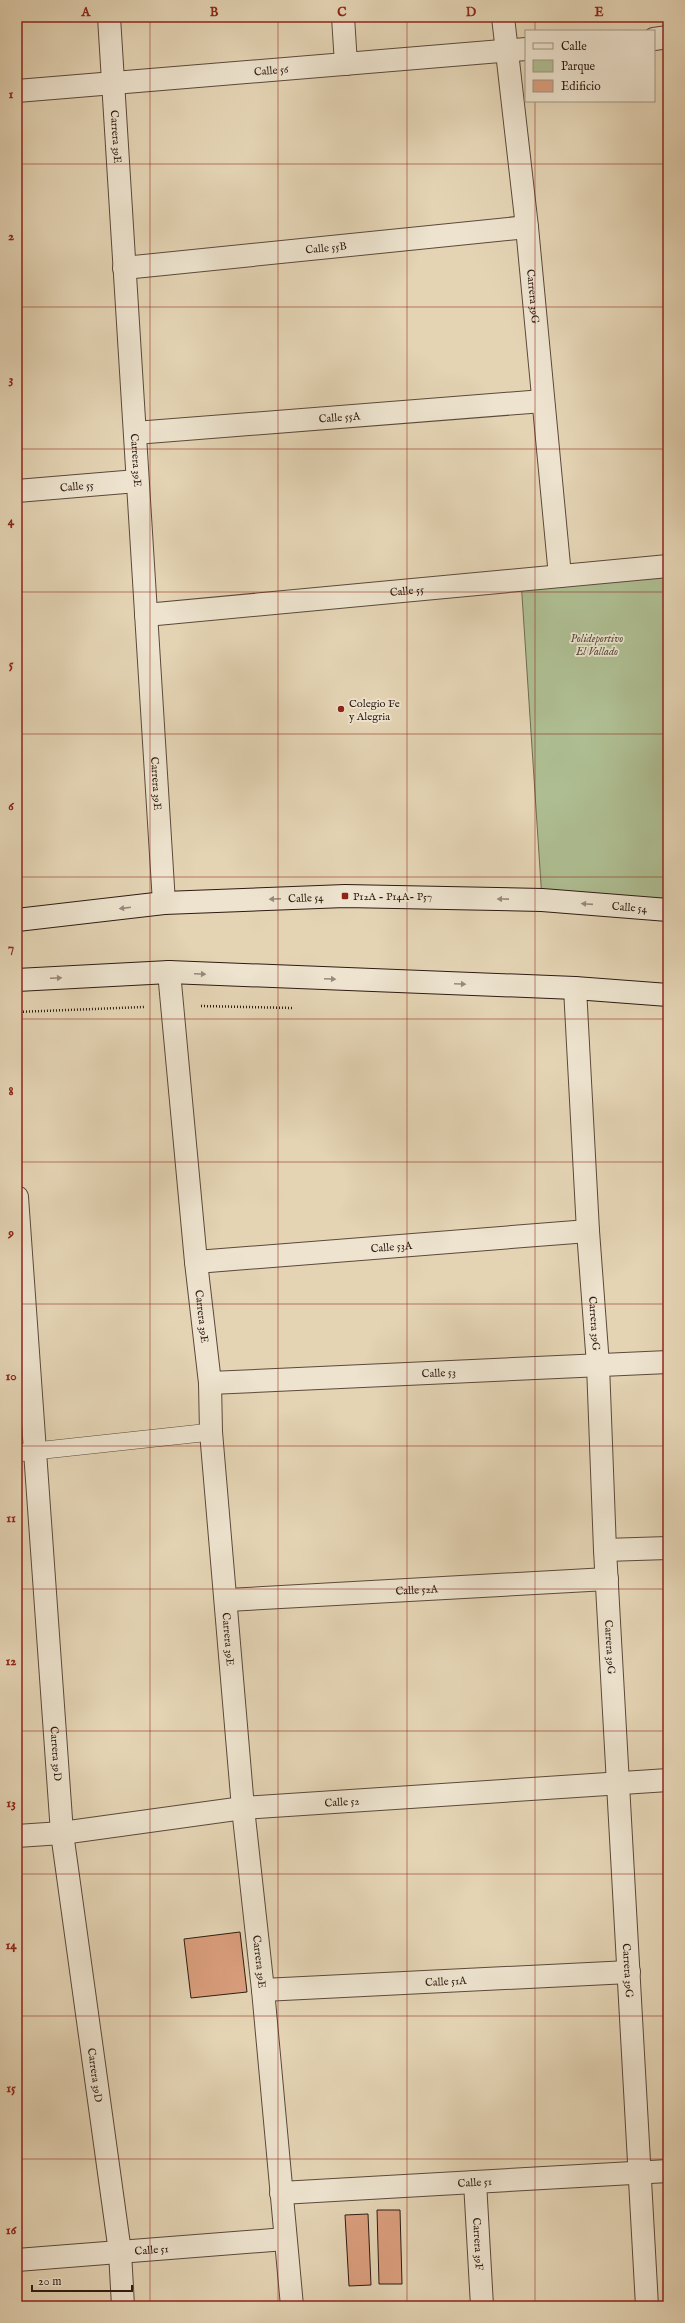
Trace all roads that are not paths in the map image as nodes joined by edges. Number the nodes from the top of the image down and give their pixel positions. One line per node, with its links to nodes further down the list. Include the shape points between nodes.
1 (109, 17): 8 (street, Carrera 39E)
2 (343, 17): 7 (street)
3 (503, 17): 6 (street, Carrera 39G)
4 (668, 38): 5 (street)
5 (655, 39)
6 (516, 50): 7 (street, Calle 56); 10 (street, Carrera 39G)
7 (346, 64): 8 (street, Calle 56)
8 (113, 83): 9 (street, Calle 56); 11 (street, Carrera 39E)
9 (17, 91)
10 (527, 227): 11 (street, Calle 55B); 12 (street, Carrera 39G)
11 (124, 268): 13 (street, Carrera 39E)
12 (543, 401): 13 (street, Calle 55A); 17 (street, Carrera 39G)
13 (135, 433): 14 (street, Carrera 39E)
14 (137, 481): 15 (street, Calle 55); 18 (street, Carrera 39E)
15 (17, 491)
16 (668, 566): 17 (street, Calle 55)
17 (560, 576): 18 (street, Calle 55)
18 (146, 615): 19 (street, Carrera 39E)
19 (164, 903): 20 (street, Calle 54, one-way to 19, via 542,900 345,896); 21 (street, Calle 54, one-way to 21)
20 (668, 910)
21 (17, 920)
22 (169, 972): 23 (street, one-way to 22); 24 (street, one-way to 24); 28 (street, Carrera 39E)
23 (17, 980)
24 (575, 988): 25 (street); 27 (street, Carrera 39G)
25 (668, 996)
26 (17, 1197): 33 (street, Carrera 39D)
27 (588, 1231): 28 (street, Calle 53A); 30 (street, Carrera 39G)
28 (196, 1262): 31 (street, Carrera 39E)
29 (668, 1362): 30 (street, Calle 53)
30 (598, 1365): 31 (street, Calle 53); 35 (street, Carrera 39G)
31 (210, 1383): 32 (street, Carrera 39E)
32 (211, 1432): 33 (lane); 37 (street, Carrera 39E)
33 (26, 1452): 41 (street, Carrera 39D)
34 (668, 1548): 35 (street)
35 (605, 1550): 36 (street, Carrera 39G)
36 (607, 1579): 37 (street, Calle 52A); 39 (street, Carrera 39G)
37 (226, 1600): 40 (street, Carrera 39E)
38 (668, 1780): 39 (street, Calle 52)
39 (618, 1783): 40 (street, Calle 52); 43 (street, Carrera 39G)
40 (243, 1808): 41 (street, Calle 52); 44 (street, Carrera 39E)
41 (62, 1833): 42 (street, Calle 52); 50 (street, Carrera 39D)
42 (17, 1836)
43 (629, 1972): 44 (street, Calle 51A); 46 (street, Carrera 39G)
44 (263, 1990): 48 (street, Carrera 39E)
45 (668, 2171): 46 (street, Calle 51)
46 (640, 2172): 47 (street, Calle 51); 55 (street, Carrera 39G)
47 (475, 2182): 48 (street, Calle 51); 54 (street, Carrera 39F)
48 (281, 2192): 49 (street, Carrera 39E)
49 (286, 2240): 50 (street, Calle 51); 53 (street, Carrera 39E)
50 (120, 2252): 51 (street, Calle 51); 52 (street, Carrera 39D)
51 (17, 2260)
52 (123, 2306)
53 (292, 2306)
54 (482, 2306)
55 (647, 2306)

